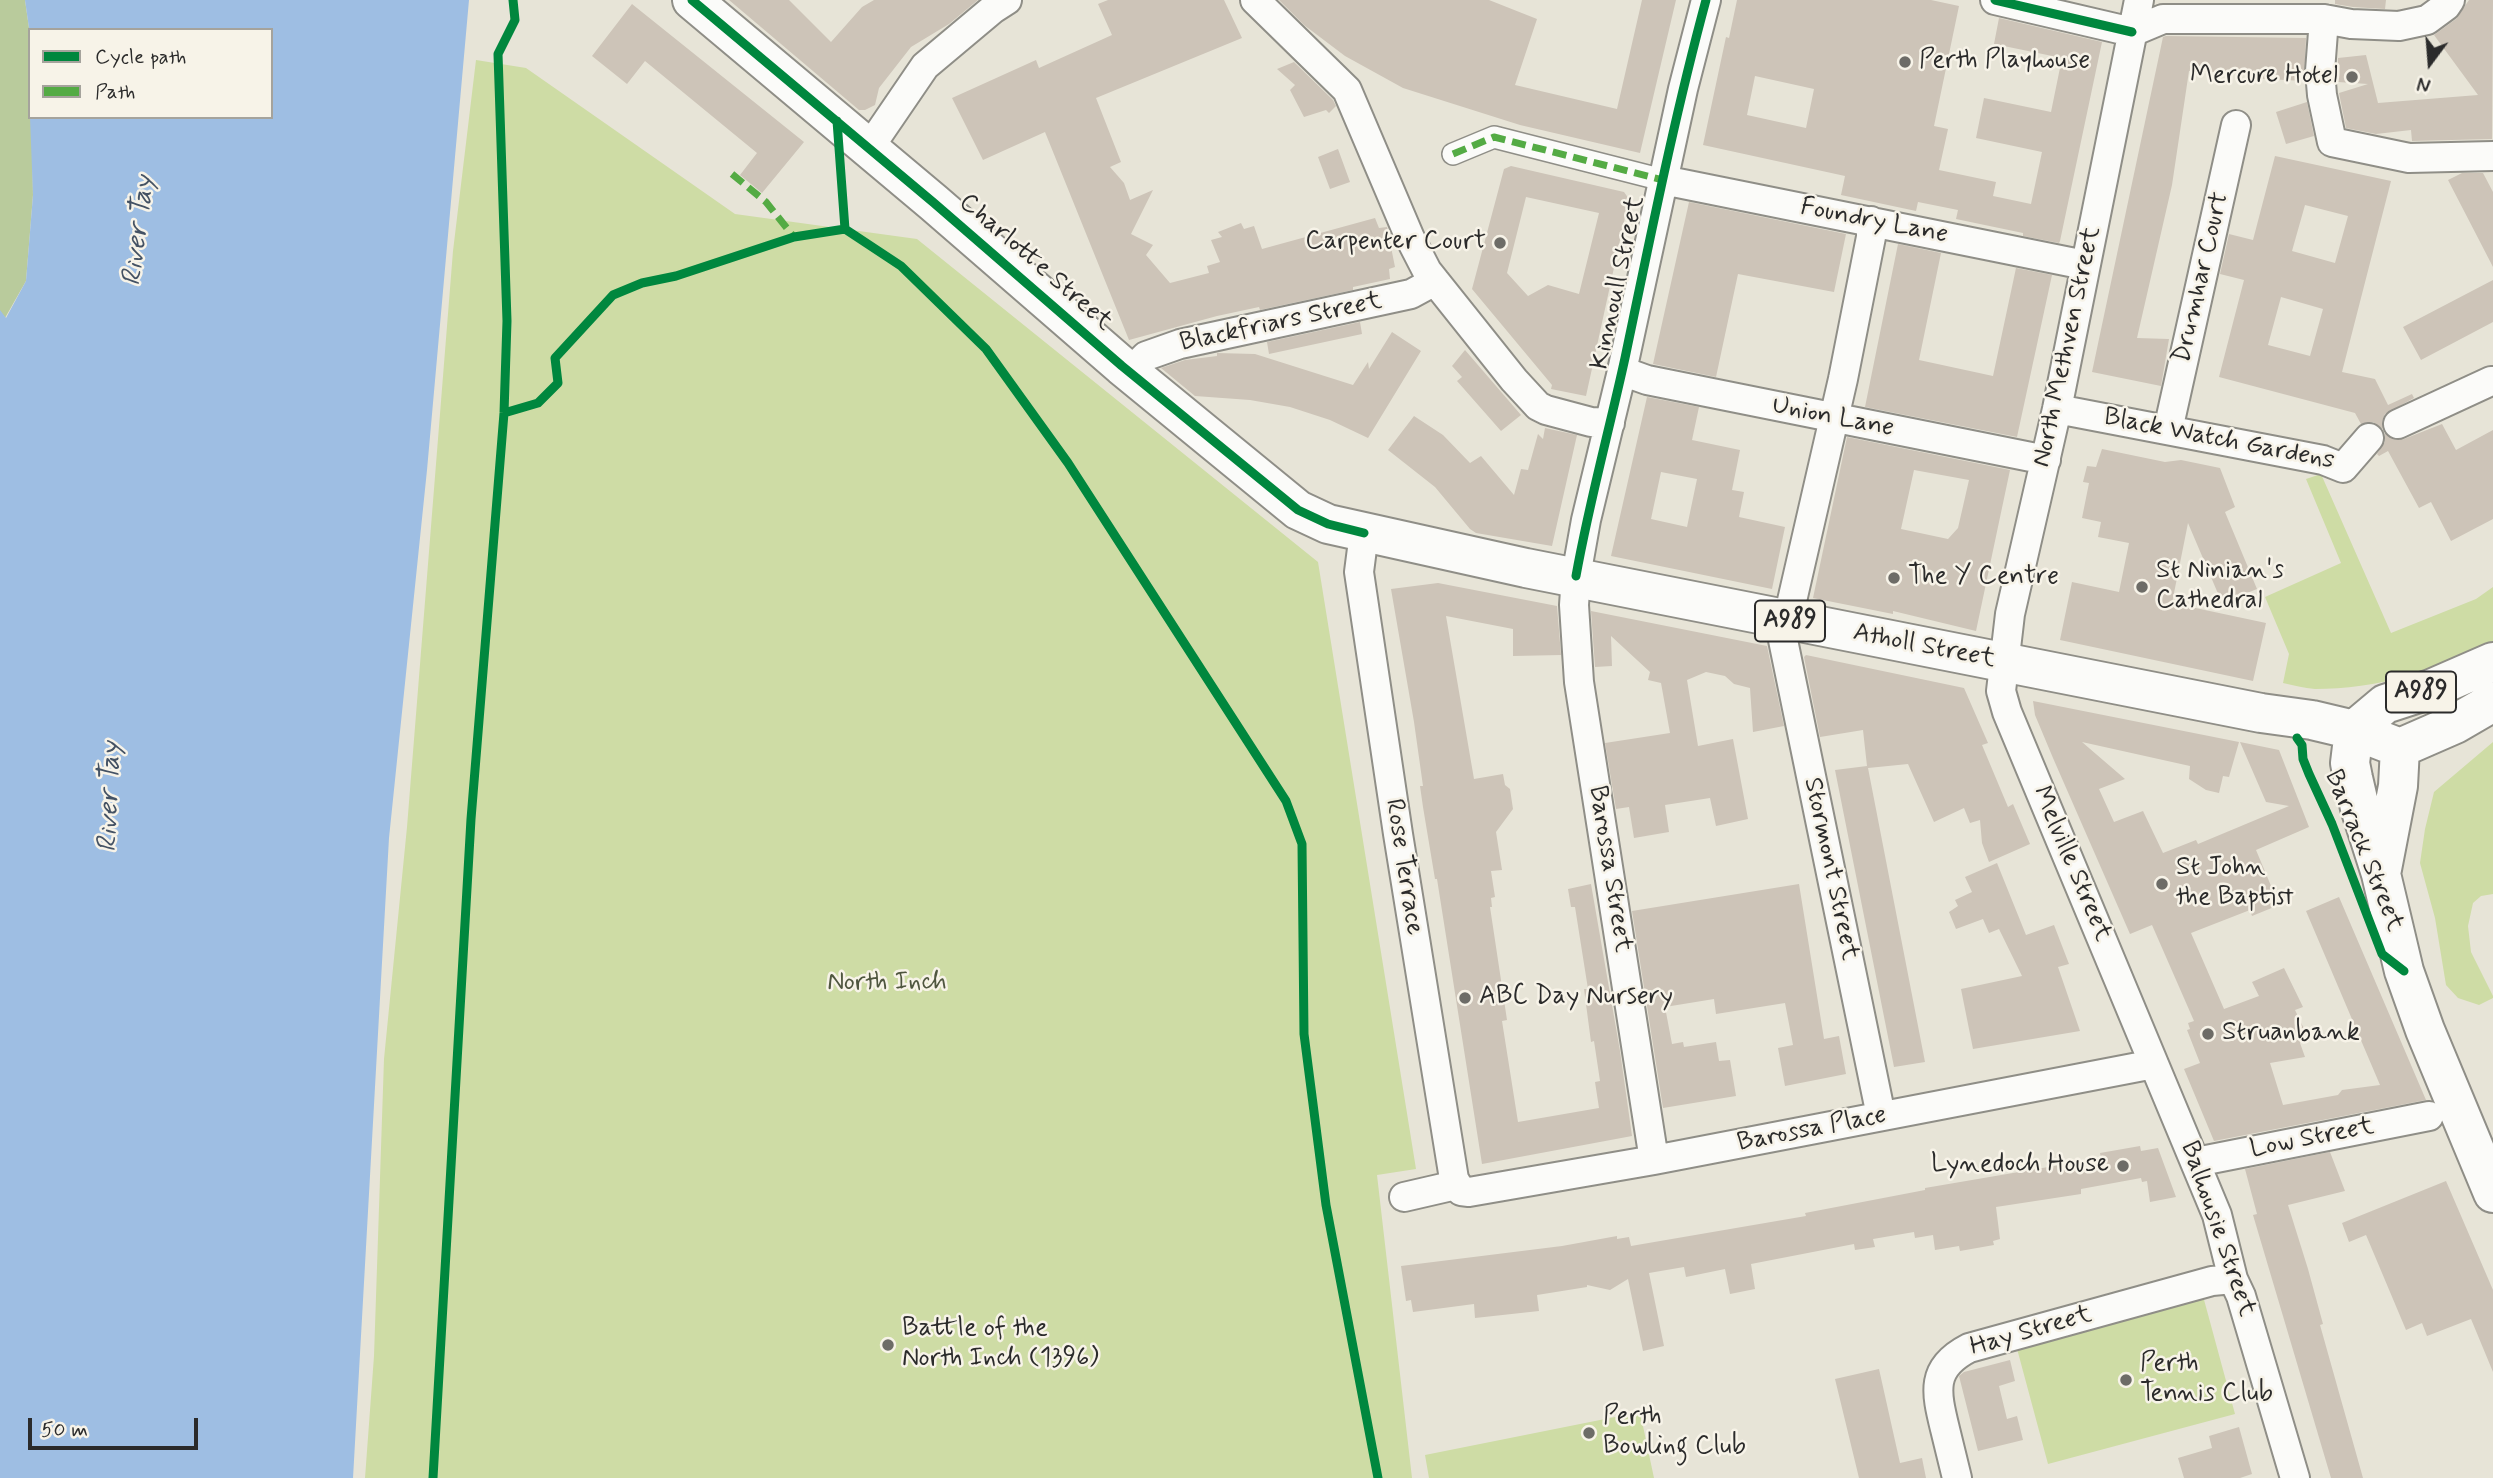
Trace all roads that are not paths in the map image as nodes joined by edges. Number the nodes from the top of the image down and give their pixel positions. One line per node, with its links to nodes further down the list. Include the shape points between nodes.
1 (692, 0): 11 (main road, Charlotte Street / A989)
2 (1007, 0): 11 (street, via 925,66)
3 (1255, 0): 17 (street, via 1347,90 1410,238)
4 (1706, 0): 14 (street, Kinnoull Street)
5 (1995, 0): 9 (street)
6 (2139, 0): 9 (street, North Methven Street)
7 (2450, 0): 8 (street, via 2427,20 2399,26)
8 (2324, 19): 9 (street, via 2163,19); 13 (street, via 2321,83 2332,142 2409,158)
9 (2133, 32): 16 (street, North Methven Street)
10 (2236, 125): 25 (street, Drumhar Court)
11 (869, 148): 19 (main road, Charlotte Street / A989)
12 (1453, 154): 14 (street, via 1494,137)
13 (2493, 156)
14 (1663, 180): 15 (street, Foundry Lane); 18 (street, Kinnoull Street)
15 (1871, 221): 16 (street, Foundry Lane); 22 (street, Stormont Street)
16 (2085, 265): 21 (street, North Methven Street)
17 (1435, 281): 19 (street, Blackfriars Street, via 1411,294 1180,344 1146,356); 23 (street, via 1538,407)
18 (1622, 370): 22 (street, Union Lane, via 1647,380); 23 (street, Kinnoull Street)
19 (1130, 372): 28 (main road, Charlotte Street / A989, via 1298,510)
20 (2491, 381): 24 (street)
21 (2057, 409): 25 (street, Black Watch Gardens); 27 (street, North Methven Street)
22 (1832, 418): 27 (street, Union Lane); 30 (street, Stormont Street)
23 (1610, 423): 29 (street, Kinnoull Street)
24 (2398, 424)
25 (2168, 430): 26 (street, Black Watch Gardens, via 2323,460 2343,468)
26 (2369, 438)
27 (2046, 460): 31 (street, North Methven Street, via 2010,614)
28 (1364, 533): 29 (main road, Atholl Street / A989); 42 (street, Rose Terrace, via 1359,572 1398,834)
29 (1576, 576): 30 (main road, Atholl Street / A989); 40 (street, Barossa Street, via 1579,682)
30 (1787, 620): 31 (main road, Atholl Street / A989); 39 (street, Stormont Street, via 1783,640)
31 (2004, 662): 34 (main road, Atholl Street / A989); 37 (street, Melville Street, via 2001,691 2007,712)
32 (2493, 662): 34 (main road, A989, via 2385,704)
33 (2493, 702): 35 (main road, A989)
34 (2354, 730): 35 (main road, Atholl Street / A989); 36 (main road, Barrack Street, via 2350,763)
35 (2400, 748): 36 (main road, Barrack Street, via 2398,786)
36 (2381, 874): 38 (main road, Barrack Street)
37 (2154, 1064): 39 (street, Barossa Place); 41 (street, Balhousie Street)
38 (2443, 1113): 41 (street, Low Street); 43 (main road, Barrack Street)
39 (1881, 1116): 40 (street, Barossa Place)
40 (1654, 1160): 42 (street, Barossa Place)
41 (2196, 1162): 45 (street, Balhousie Street, via 2217,1215)
42 (1463, 1189): 44 (street, Barossa Place)
43 (2493, 1193)
44 (1404, 1197)
45 (2233, 1279): 46 (street, Hay Street, via 1959,1353 1944,1367 1937,1398); 47 (street, Balhousie Street)
46 (1957, 1478)
47 (2295, 1478)

